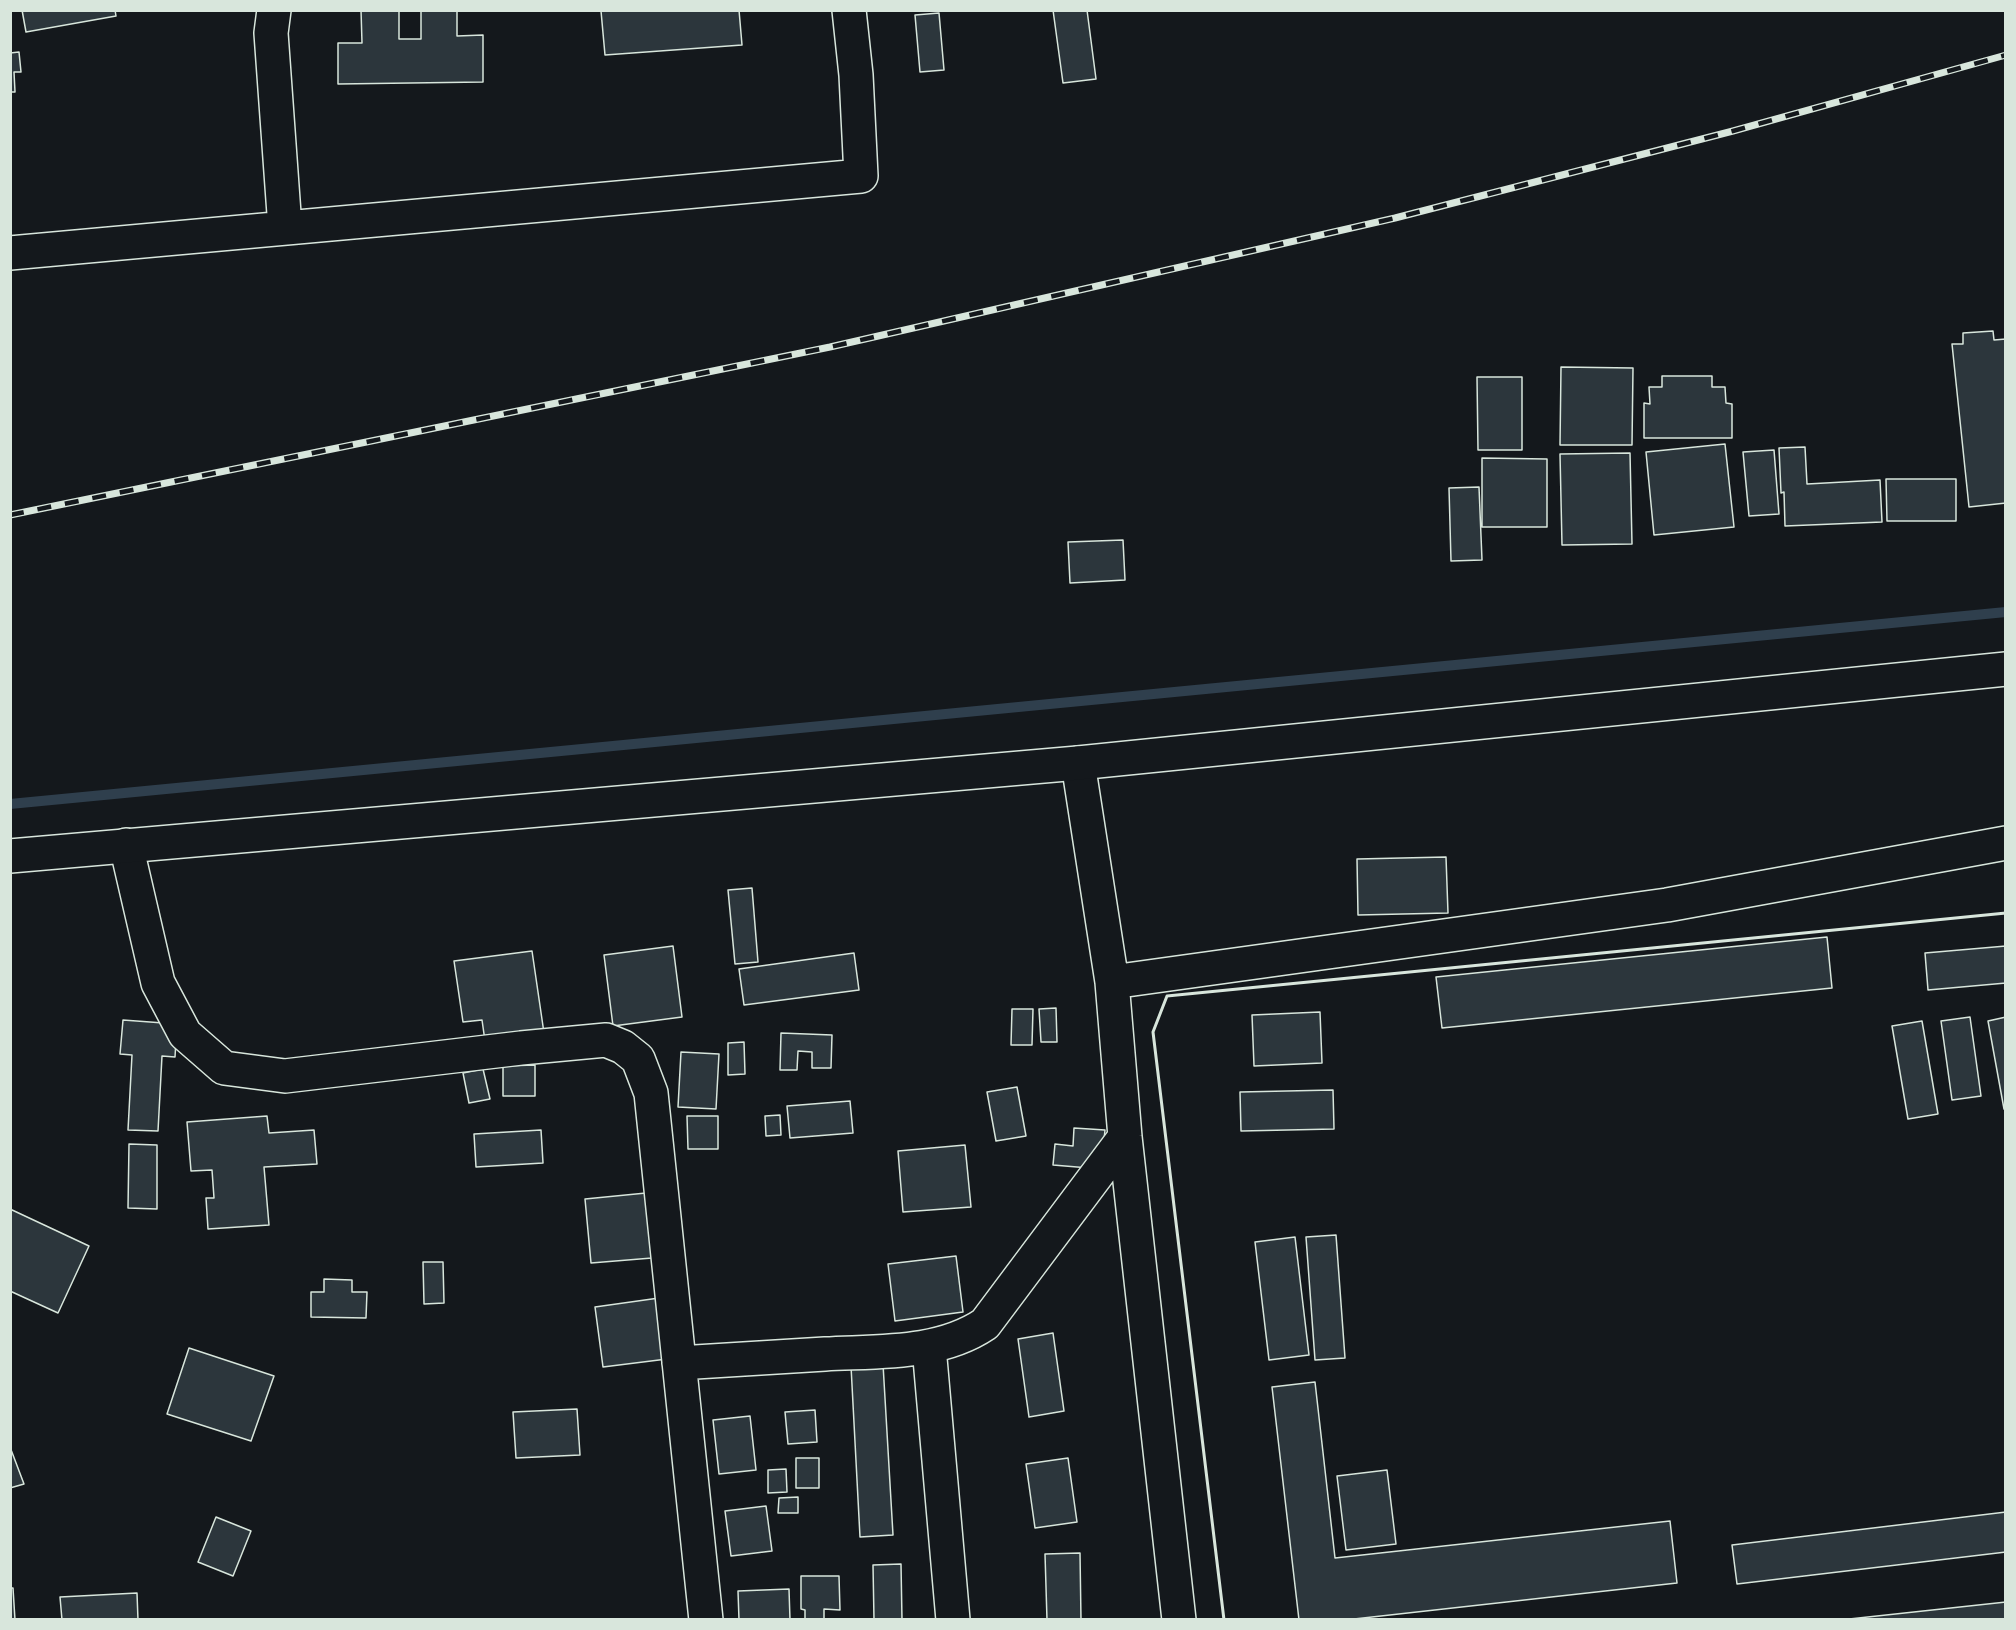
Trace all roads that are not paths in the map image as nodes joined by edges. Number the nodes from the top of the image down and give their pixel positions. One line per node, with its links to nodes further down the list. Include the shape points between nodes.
1 (274, 10): 3 (street, via 271,33)
2 (849, 10): 3 (street, via 861,176)
3 (285, 228): 4 (street)
4 (10, 253)
5 (2006, 669): 6 (street)
6 (1078, 763): 8 (street); 10 (street)
7 (2006, 843): 10 (street, via 1667,905)
8 (126, 845): 9 (street); 13 (street, via 158,982 184,1034 224,1068 285,1076 606,1040 638,1059 651,1093)
9 (10, 856)
10 (1112, 982): 11 (street)
11 (1125, 1137): 12 (street, via 985,1324 956,1340); 16 (street)
12 (929, 1347): 13 (street); 15 (street)
13 (679, 1363): 14 (street)
14 (706, 1620)
15 (953, 1620)
16 (1179, 1620)

